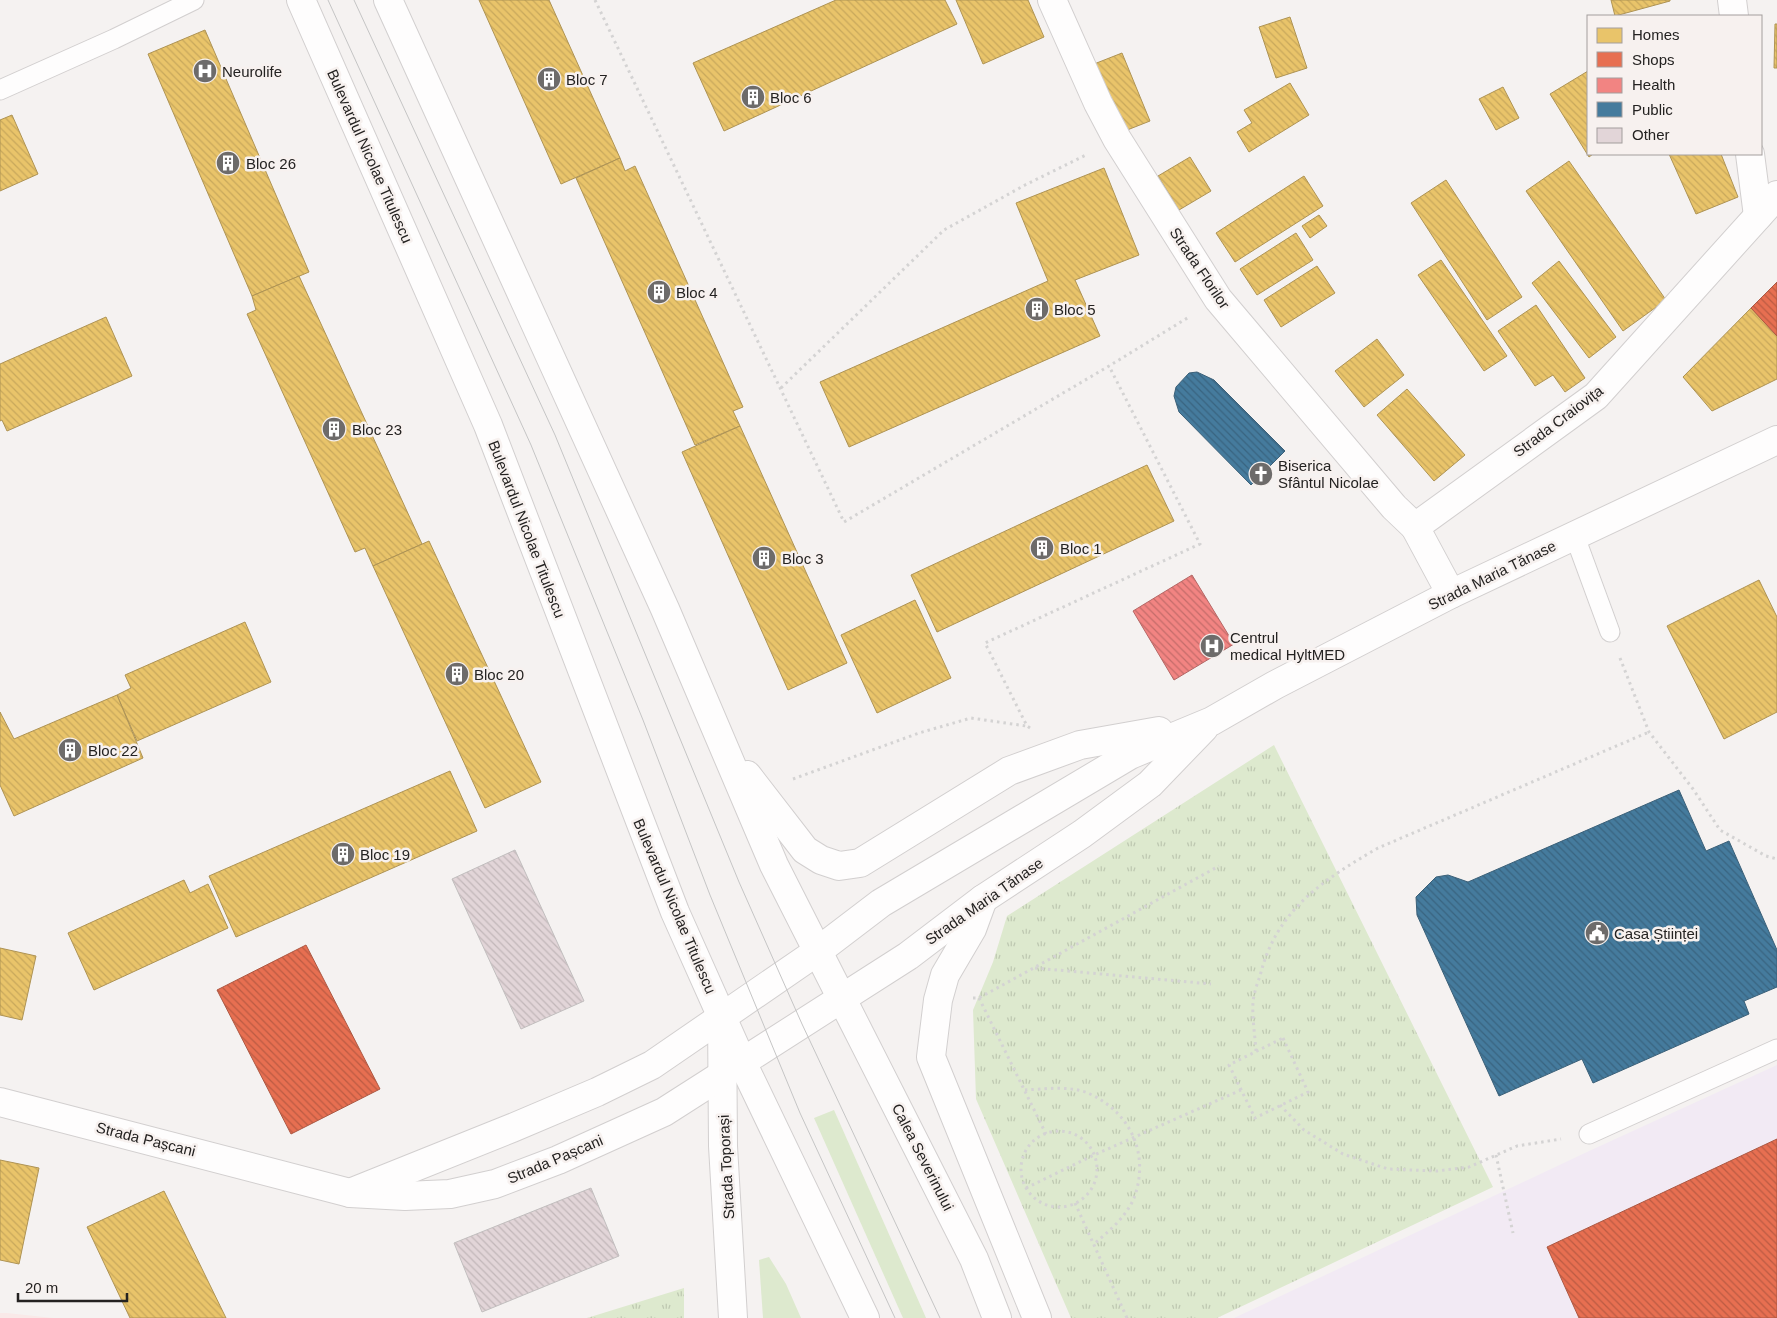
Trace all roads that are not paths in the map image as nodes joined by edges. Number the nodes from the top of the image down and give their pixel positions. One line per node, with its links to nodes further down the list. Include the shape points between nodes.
1 (194, 0): 7 (lane)
2 (301, 0): 21 (main road, Bulevardul Nicolae Titulescu, via 488,425 674,912)
3 (388, 0): 17 (main road)
4 (1052, 0): 12 (main road, Strada Florilor, via 1117,139 1218,299 1394,507)
5 (1732, 0): 6 (main road)
6 (1734, 15)
7 (0, 90)
8 (1750, 155): 10 (main road)
9 (1777, 195): 10 (main road, Strada Craiovița)
10 (1758, 216): 12 (main road, Strada Craiovița, via 1596,396)
11 (1777, 440): 13 (main road, Strada Maria Tănase)
12 (1415, 527): 14 (main road)
13 (1574, 534): 14 (main road, Strada Maria Tănase); 15 (lane)
14 (1451, 594): 16 (main road, Strada Maria Tănase, via 1275,684)
15 (1610, 632)
16 (1212, 721): 17 (main road, via 1080,746 1009,771 860,863 839,866 820,860 805,850); 18 (main road, Strada Maria Tănase, via 1150,784 1082,834); 19 (main road, Strada Maria Tănase, via 1130,755 911,884)
17 (724, 745): 19 (main road, via 774,865)
18 (983, 899): 20 (main road, Strada Maria Tănase, via 908,956); 30 (main road, via 972,929 945,975 938,1000 931,1057)
19 (818, 951): 20 (main road); 21 (main road, Strada Maria Tănase)
20 (842, 998): 23 (main road, Strada Maria Tănase); 29 (main road, Calea Severinului, via 974,1259)
21 (722, 1016): 23 (main road, Bulevardul Nicolae Titulescu); 26 (main road, via 652,1065 597,1092)
22 (1777, 1049): 25 (lane)
23 (732, 1068): 26 (main road, Strada Pașcani, via 664,1112 558,1160 495,1184 450,1194); 27 (main road, Strada Toporași, via 723,1146); 28 (main road)
24 (0, 1102): 26 (main road, Strada Pașcani)
25 (1589, 1134)
26 (350, 1193)
27 (733, 1318)
28 (865, 1318)
29 (997, 1318)
30 (1037, 1318)

